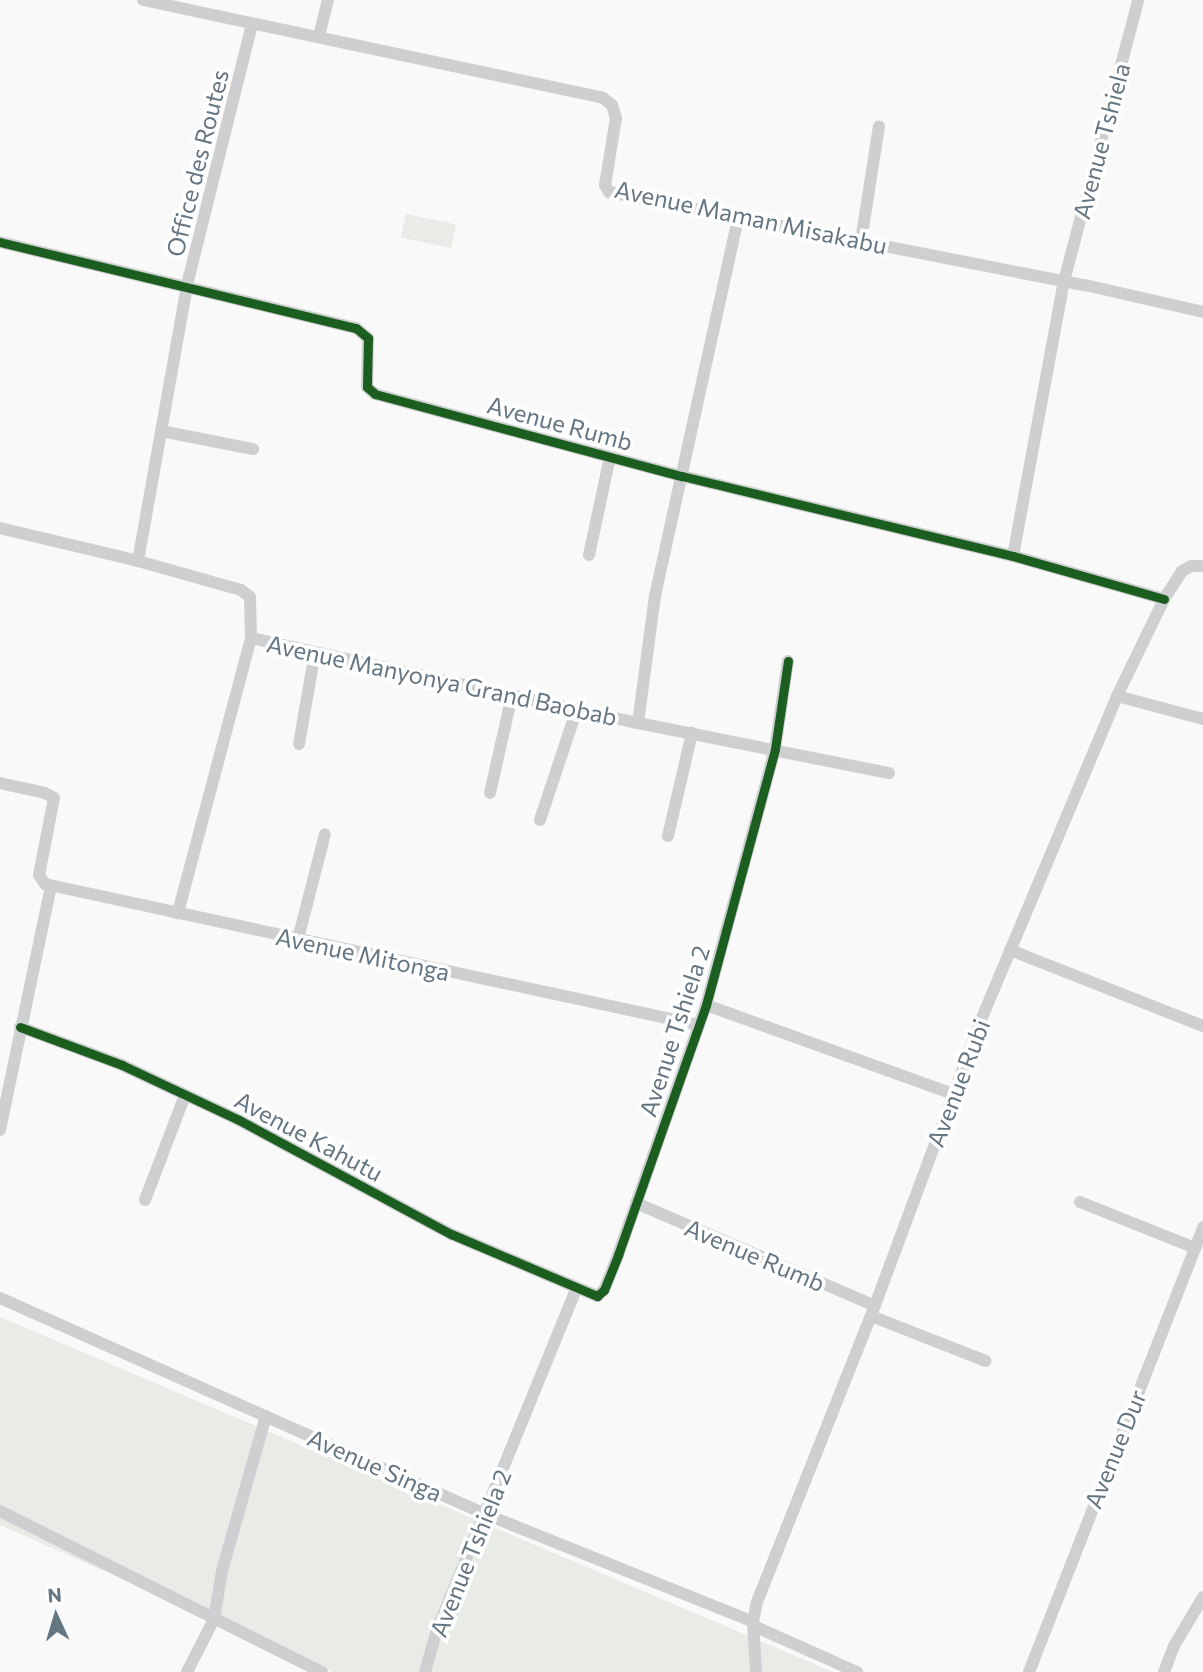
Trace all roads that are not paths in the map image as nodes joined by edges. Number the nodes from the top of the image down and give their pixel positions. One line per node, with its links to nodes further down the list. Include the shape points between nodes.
1 (143, 0): 4 (street, Avenue Maman Misakabu)
2 (328, 0): 5 (street)
3 (1138, 0): 10 (street, Avenue Tshiela)
4 (252, 24): 5 (street, Avenue Maman Misakabu); 11 (street, Office des Routes)
5 (319, 36): 7 (street, Avenue Maman Misakabu, via 603,98 612,105 616,118 607,191)
6 (879, 126): 8 (street)
7 (738, 217): 8 (street, Avenue Maman Misakabu); 16 (street)
8 (861, 241): 10 (street, Avenue Maman Misakabu)
9 (0, 242): 11 (street, Avenue Rumb)
10 (1064, 281): 12 (street, Avenue Maman Misakabu); 19 (street, Avenue Tshiela)
11 (187, 285): 13 (street, Office des Routes); 15 (street, Avenue Rumb, via 362,330 369,343 367,387 375,394)
12 (1203, 312)
13 (161, 431): 14 (street); 20 (street, Office des Routes)
14 (253, 449)
15 (610, 457): 16 (street, Avenue Rumb); 18 (street)
16 (682, 476): 19 (street, Avenue Rumb); 30 (street, via 655,596)
17 (0, 528): 20 (street, Avenue Manyonya Grand Baobab)
18 (589, 555)
19 (1013, 556): 22 (street, Avenue Rumb)
20 (138, 561): 23 (street, Avenue Manyonya Grand Baobab, via 248,594)
21 (1203, 566): 22 (street, Avenue Rubi, via 1182,571)
22 (1164, 599): 27 (street, Avenue Rubi)
23 (251, 638): 24 (street, Avenue Manyonya Grand Baobab); 41 (street)
24 (315, 652): 26 (street, Avenue Manyonya Grand Baobab); 32 (street)
25 (788, 661): 33 (street, Avenue Tshiela 2)
26 (512, 695): 28 (street, Avenue Manyonya Grand Baobab); 36 (street)
27 (1117, 696): 29 (street); 43 (street, Avenue Rubi)
28 (577, 709): 30 (street, Avenue Manyonya Grand Baobab); 37 (street)
29 (1203, 719)
30 (638, 723): 31 (street, Avenue Manyonya Grand Baobab)
31 (692, 733): 33 (street, Avenue Manyonya Grand Baobab); 39 (street)
32 (299, 744)
33 (775, 749): 34 (street, Avenue Manyonya Grand Baobab); 44 (street, Avenue Tshiela 2)
34 (889, 773)
35 (0, 783): 40 (street, via 54,799 40,869 40,881)
36 (490, 793)
37 (540, 820)
38 (325, 834): 42 (street)
39 (668, 836)
40 (51, 886): 41 (street, Avenue Mitonga); 47 (street)
41 (178, 913): 42 (street, Avenue Mitonga)
42 (298, 939): 45 (street, Avenue Mitonga)
43 (1010, 950): 46 (street); 48 (street, Avenue Rubi)
44 (706, 1005): 45 (street, Avenue Tshiela 2); 48 (street)
45 (699, 1025): 54 (street, Avenue Tshiela 2)
46 (1203, 1026)
47 (20, 1027): 49 (street, Avenue Kahutu, via 122,1065); 50 (street)
48 (953, 1094): 59 (street, Avenue Rubi)
49 (185, 1095): 52 (street); 57 (street, Avenue Kahutu, via 451,1234)
50 (2, 1110): 51 (street)
51 (0, 1130)
52 (145, 1200)
53 (1080, 1202): 56 (street)
54 (636, 1203): 57 (street, Avenue Tshiela 2, via 602,1292 594,1297); 59 (street, Avenue Rumb)
55 (1203, 1227): 56 (street, Avenue Dur)
56 (1195, 1248): 72 (street, Avenue Dur)
57 (576, 1290): 63 (street, Avenue Tshiela 2)
58 (0, 1298): 61 (street, Avenue Singa)
59 (873, 1311): 60 (street); 66 (street, Avenue Rubi, via 757,1602)
60 (986, 1361)
61 (266, 1416): 63 (street, Avenue Singa); 65 (street, via 222,1571)
62 (0, 1511): 65 (street)
63 (485, 1514): 66 (street, Avenue Singa); 69 (street, Avenue Tshiela 2, via 437,1630)
64 (1203, 1597): 73 (street)
65 (214, 1619): 67 (street); 68 (street)
66 (754, 1624): 70 (street, Avenue Rubi); 71 (street, Avenue Singa)
67 (187, 1672)
68 (322, 1672)
69 (425, 1672)
70 (756, 1672)
71 (857, 1672)
72 (1029, 1672)
73 (1164, 1672)

